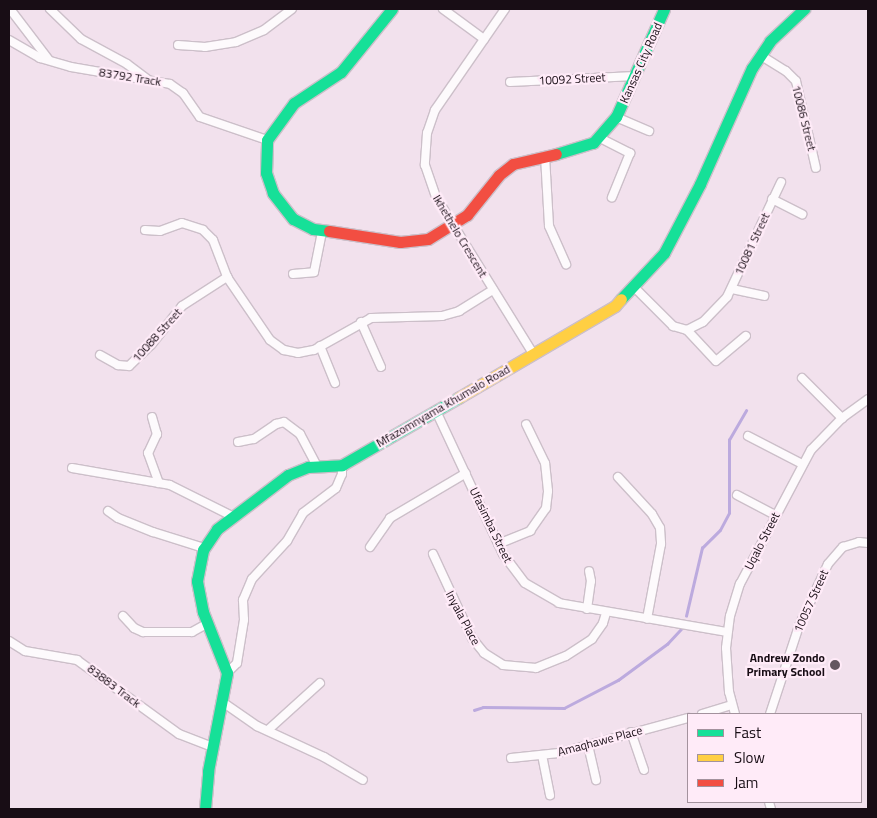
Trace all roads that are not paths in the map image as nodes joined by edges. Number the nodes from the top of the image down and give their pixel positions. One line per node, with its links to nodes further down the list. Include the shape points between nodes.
1 (10, 9): 13 (street)
2 (50, 9): 15 (street, via 81,38)
3 (292, 9): 11 (street, via 264,30 236,42 205,47)
4 (392, 9): 20 (street, via 341,72 294,103)
5 (443, 9): 9 (street)
6 (505, 9): 9 (street, Ikhethelo Crescent)
7 (664, 9): 14 (street, Kansas City Road)
8 (804, 9): 12 (street, Mfazomnyama Khumalo Road, via 785,24)
9 (484, 39): 27 (street, Ikhethelo Crescent, via 435,110 425,143 429,180)
10 (9, 40): 13 (street, 83792 Track)
11 (178, 46)
12 (760, 55): 22 (street, 10086 Street, via 796,81); 33 (street, Mfazomnyama Khumalo Road, via 674,237)
13 (49, 60): 15 (street, 83792 Track, via 99,73)
14 (635, 76): 16 (street, 10092 Street); 17 (street, Kansas City Road)
15 (147, 79): 20 (street, 83792 Track, via 176,87 205,120)
16 (510, 82)
17 (616, 117): 18 (street, Kansas City Road); 19 (street, Kansas City Road)
18 (649, 132)
19 (600, 138): 21 (street, Kansas City Road, via 580,150); 24 (street, via 630,153)
20 (267, 140): 29 (street, Kansas City Road, via 266,173 278,203 293,219)
21 (545, 156): 27 (street, Kansas City Road, via 520,162 506,170 467,215); 30 (street, via 548,226)
22 (816, 168)
23 (780, 182): 25 (street, 10081 Street)
24 (612, 196)
25 (772, 200): 26 (street, 10081 Street); 34 (street, 10081 Street)
26 (802, 214)
27 (453, 226): 29 (street, Kansas City Road, via 428,239 411,242); 35 (street, Ikhethelo Crescent)
28 (145, 230): 32 (street, via 160,231 182,224 203,230 213,240)
29 (322, 232): 31 (street, via 314,272)
30 (566, 264)
31 (293, 274)
32 (227, 277): 40 (street, via 263,332 276,345 298,353); 41 (street, 10088 Street, via 182,306 151,345 128,366 118,365)
33 (635, 288): 38 (street, via 673,326); 42 (street, Mfazomnyama Khumalo Road, via 600,317)
34 (732, 289): 36 (street, 10081 Street); 38 (street, 10081 Street, via 714,312)
35 (493, 290): 37 (street, via 442,316 383,316); 42 (street, Ikhethelo Crescent)
36 (764, 296)
37 (362, 322): 40 (street); 43 (street)
38 (688, 330): 39 (street, via 716,362)
39 (746, 336)
40 (320, 346): 45 (street)
41 (100, 354)
42 (534, 355): 47 (street, Mfazomnyama Khumalo Road)
43 (381, 367)
44 (802, 378): 49 (street)
45 (335, 383)
46 (868, 399): 49 (street, Uqalo Street)
47 (436, 411): 54 (street, Mfazomnyama Khumalo Road); 57 (street, Ufasimba Street)
48 (152, 417): 59 (street, via 157,434 148,453)
49 (842, 418): 53 (street, Uqalo Street)
50 (526, 424): 65 (street, via 545,462 546,508 530,530)
51 (748, 436): 53 (street)
52 (238, 442): 55 (street, via 250,441 284,422 300,434)
53 (802, 464): 62 (street, Uqalo Street)
54 (342, 465): 55 (street, Mfazomnyama Khumalo Road); 77 (street, via 336,488 303,513 287,541 252,579 243,600 244,620 237,663)
55 (317, 466): 63 (street, Mfazomnyama Khumalo Road, via 288,475)
56 (72, 468): 59 (street)
57 (466, 473): 65 (street, Ufasimba Street); 67 (street, via 390,518)
58 (618, 477): 73 (street, via 652,514 660,528 661,544)
59 (159, 483): 63 (street, via 178,488)
60 (737, 495): 62 (street)
61 (108, 511): 66 (street, via 153,532)
62 (775, 515): 75 (street, Uqalo Street, via 740,584)
63 (232, 516): 66 (street, Mfazomnyama Khumalo Road, via 217,529)
64 (868, 543): 83 (street, 10057 Street, via 843,547 828,564 798,626)
65 (498, 544): 70 (street, Ufasimba Street, via 513,570 540,594)
66 (204, 548): 74 (street, Mfazomnyama Khumalo Road, via 198,568 197,590)
67 (370, 548)
68 (433, 554): 71 (street, Inyala Place, via 472,638 484,653 503,664 536,668 566,656 592,639)
69 (588, 571): 70 (street, via 591,581)
70 (587, 609): 71 (street, Ufasimba Street)
71 (606, 613): 73 (street, Ufasimba Street)
72 (123, 616): 74 (street, via 143,632 192,632)
73 (647, 619): 75 (street, Ufasimba Street)
74 (208, 623): 77 (street, Mfazomnyama Khumalo Road)
75 (727, 632): 80 (street, Uqalo Street, via 726,662)
76 (9, 641): 88 (street, 83883 Track, via 25,650 77,660 179,734)
77 (227, 673): 79 (street)
78 (320, 683): 85 (street)
79 (221, 701): 85 (street); 88 (street)
80 (731, 705): 81 (street); 82 (street, Uqalo Street)
81 (705, 713)
82 (735, 713)
83 (770, 713)
84 (687, 718): 86 (street, Amaqhawe Place)
85 (268, 730): 92 (street)
86 (631, 732): 87 (street, Amaqhawe Place); 91 (street)
87 (588, 745): 89 (street, Amaqhawe Place); 93 (street)
88 (212, 747): 95 (street)
89 (542, 755): 90 (street, Amaqhawe Place); 94 (street)
90 (511, 758)
91 (644, 770)
92 (362, 780)
93 (596, 780)
94 (550, 795)
95 (205, 809)

